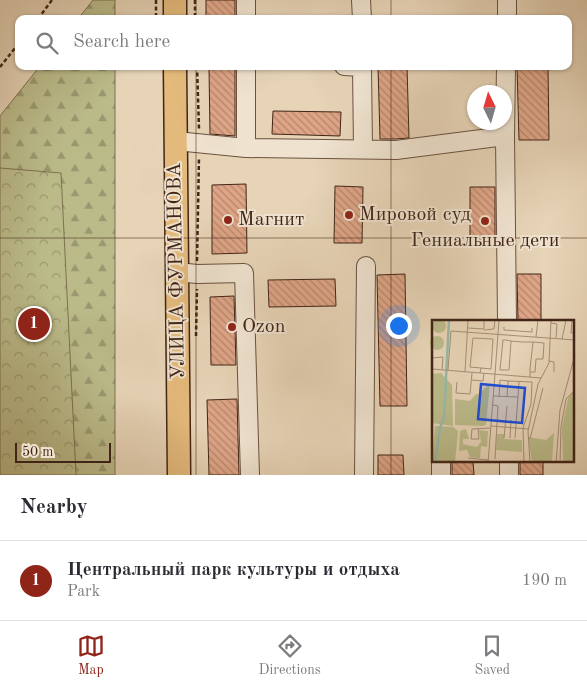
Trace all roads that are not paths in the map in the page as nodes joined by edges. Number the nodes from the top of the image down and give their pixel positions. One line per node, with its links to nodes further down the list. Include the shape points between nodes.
1 (175, 0): 5 (main road)
2 (246, 0): 6 (lane)
3 (362, 0): 7 (lane)
4 (507, 0): 8 (lane)
5 (175, 15)
6 (246, 15)
7 (362, 15)
8 (507, 15)
9 (175, 70): 14 (main road, УЛИЦА ФУРМАНОВА)
10 (246, 70): 15 (lane)
11 (362, 70): 16 (lane)
12 (506, 70): 13 (lane)
13 (505, 136): 16 (lane, via 396,150); 19 (lane)
14 (176, 141): 15 (lane); 18 (main road, УЛИЦА ФУРМАНОВА)
15 (246, 148): 16 (lane)
16 (363, 149)
17 (366, 266): 24 (lane)
18 (177, 272): 22 (main road, УЛИЦА ФУРМАНОВА); 23 (lane, via 244,273)
19 (507, 320)
20 (440, 462): 25 (lane)
21 (509, 462): 26 (lane)
22 (179, 475)
23 (250, 475)
24 (364, 475)
25 (441, 475)
26 (509, 475)

